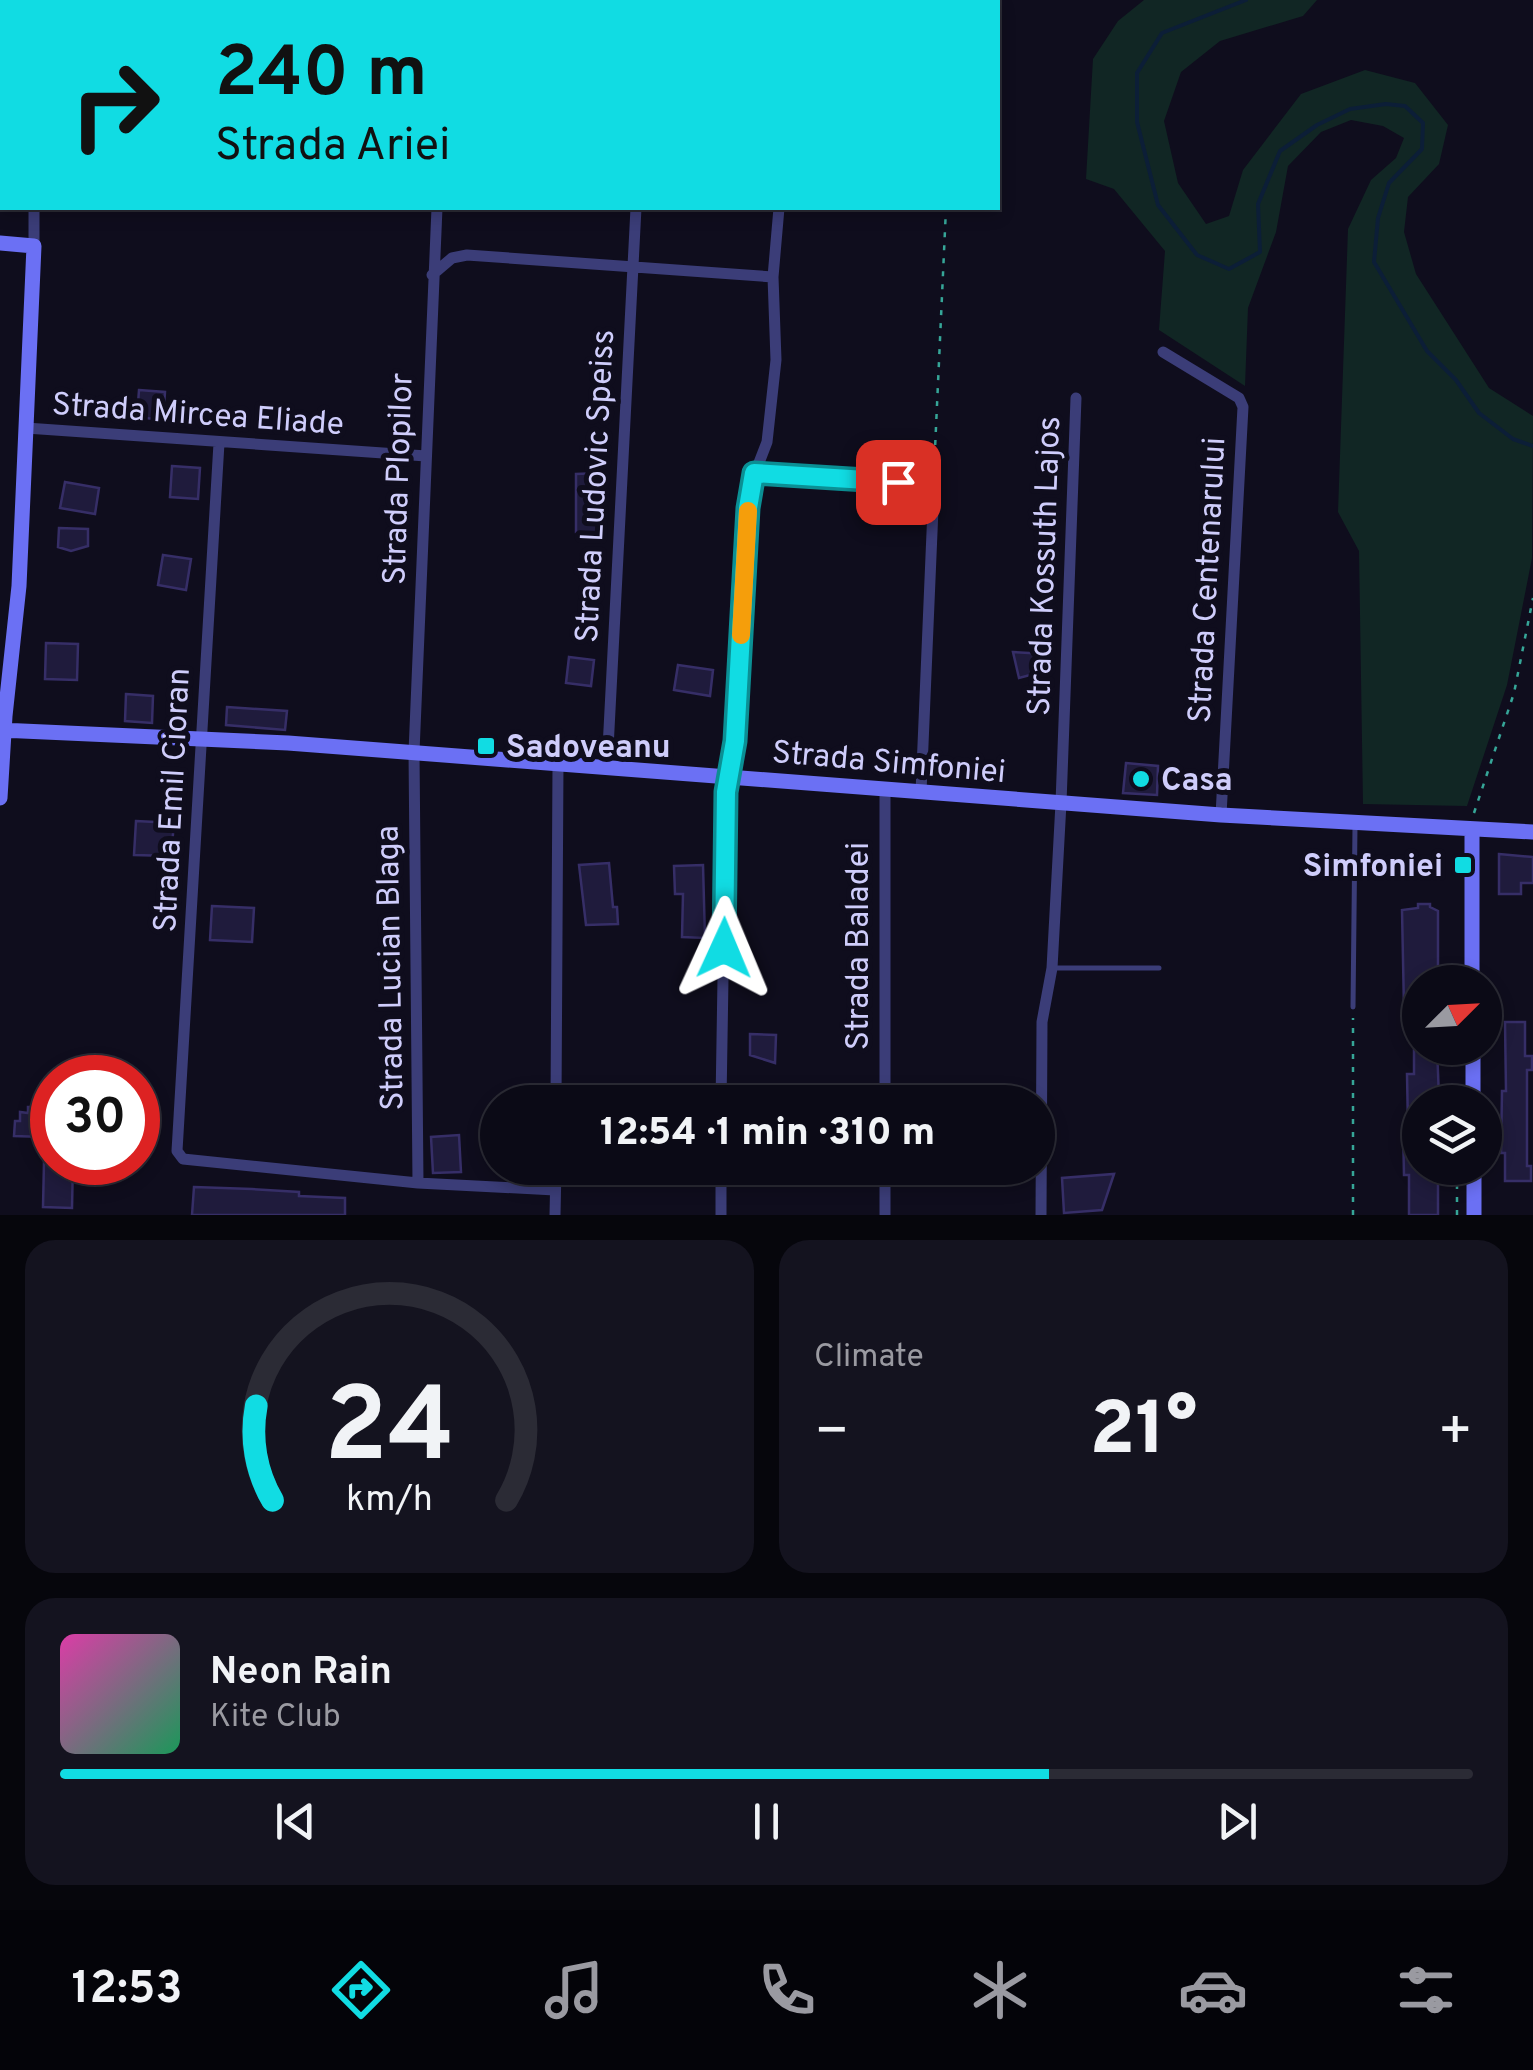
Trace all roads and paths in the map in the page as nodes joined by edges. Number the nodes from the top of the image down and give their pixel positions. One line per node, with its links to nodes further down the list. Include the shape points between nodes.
1 (34, 210): 7 (street)
2 (437, 210): 9 (street, Strada Plopilor)
3 (636, 210): 8 (street, Strada Ludovic Speiss)
4 (779, 210): 10 (street)
5 (946, 210): 17 (path)
6 (0, 243): 7 (street)
7 (34, 246): 13 (street)
8 (632, 268): 9 (street, via 468,255 452,258); 10 (street); 24 (street, Strada Ludovic Speiss)
9 (432, 275): 15 (street, Strada Plopilor)
10 (773, 277): 16 (street, via 776,360 766,442)
11 (1163, 352): 30 (street, Strada Centenarului, via 1243,406)
12 (1076, 398): 29 (street, Strada Kossuth Lajos)
13 (26, 428): 14 (street, Strada Mircea Eliade); 20 (street, via 19,586)
14 (219, 443): 15 (street, Strada Mircea Eliade); 21 (street, Strada Emil Cioran)
15 (426, 456): 22 (street, Strada Plopilor)
16 (754, 473): 17 (street); 25 (street)
17 (934, 485): 27 (street)
18 (1533, 598): 19 (path)
19 (1531, 615): 32 (path)
20 (2, 730): 21 (street, Strada Simfoniei); 28 (street)
21 (202, 739): 22 (street, Strada Simfoniei); 41 (street, Strada Emil Cioran, via 177,1151 183,1159)
22 (414, 752): 23 (street, Strada Simfoniei); 41 (street, Strada Lucian Blaga)
23 (558, 764): 24 (street, Strada Simfoniei); 38 (street)
24 (607, 768): 25 (street, Strada Simfoniei)
25 (730, 775): 26 (street, Strada Simfoniei); 39 (street)
26 (885, 790): 27 (street, Strada Simfoniei); 40 (street, Strada Baladei)
27 (920, 792): 29 (street, Strada Simfoniei)
28 (0, 798)
29 (1062, 803): 30 (street, Strada Simfoniei); 35 (street, Strada Kossuth Lajos)
30 (1221, 815): 31 (street, Strada Simfoniei)
31 (1355, 823): 32 (street, Strada Simfoniei); 37 (lane)
32 (1472, 829): 33 (street, Strada Simfoniei); 34 (street)
33 (1533, 832)
34 (1472, 965)
35 (1052, 968): 36 (lane); 51 (street, Strada Kossuth Lajos, via 1042,1022)
36 (1158, 968)
37 (1353, 1007): 52 (path)
38 (556, 1085)
39 (721, 1085)
40 (885, 1085)
41 (418, 1183): 47 (street)
42 (556, 1185): 47 (street)
43 (721, 1185): 49 (street)
44 (885, 1185): 50 (street)
45 (1458, 1185): 53 (path)
46 (1474, 1185): 54 (street)
47 (556, 1190): 48 (street)
48 (554, 1215)
49 (721, 1215)
50 (885, 1215)
51 (1041, 1215)
52 (1352, 1215)
53 (1457, 1215)
54 (1474, 1215)

